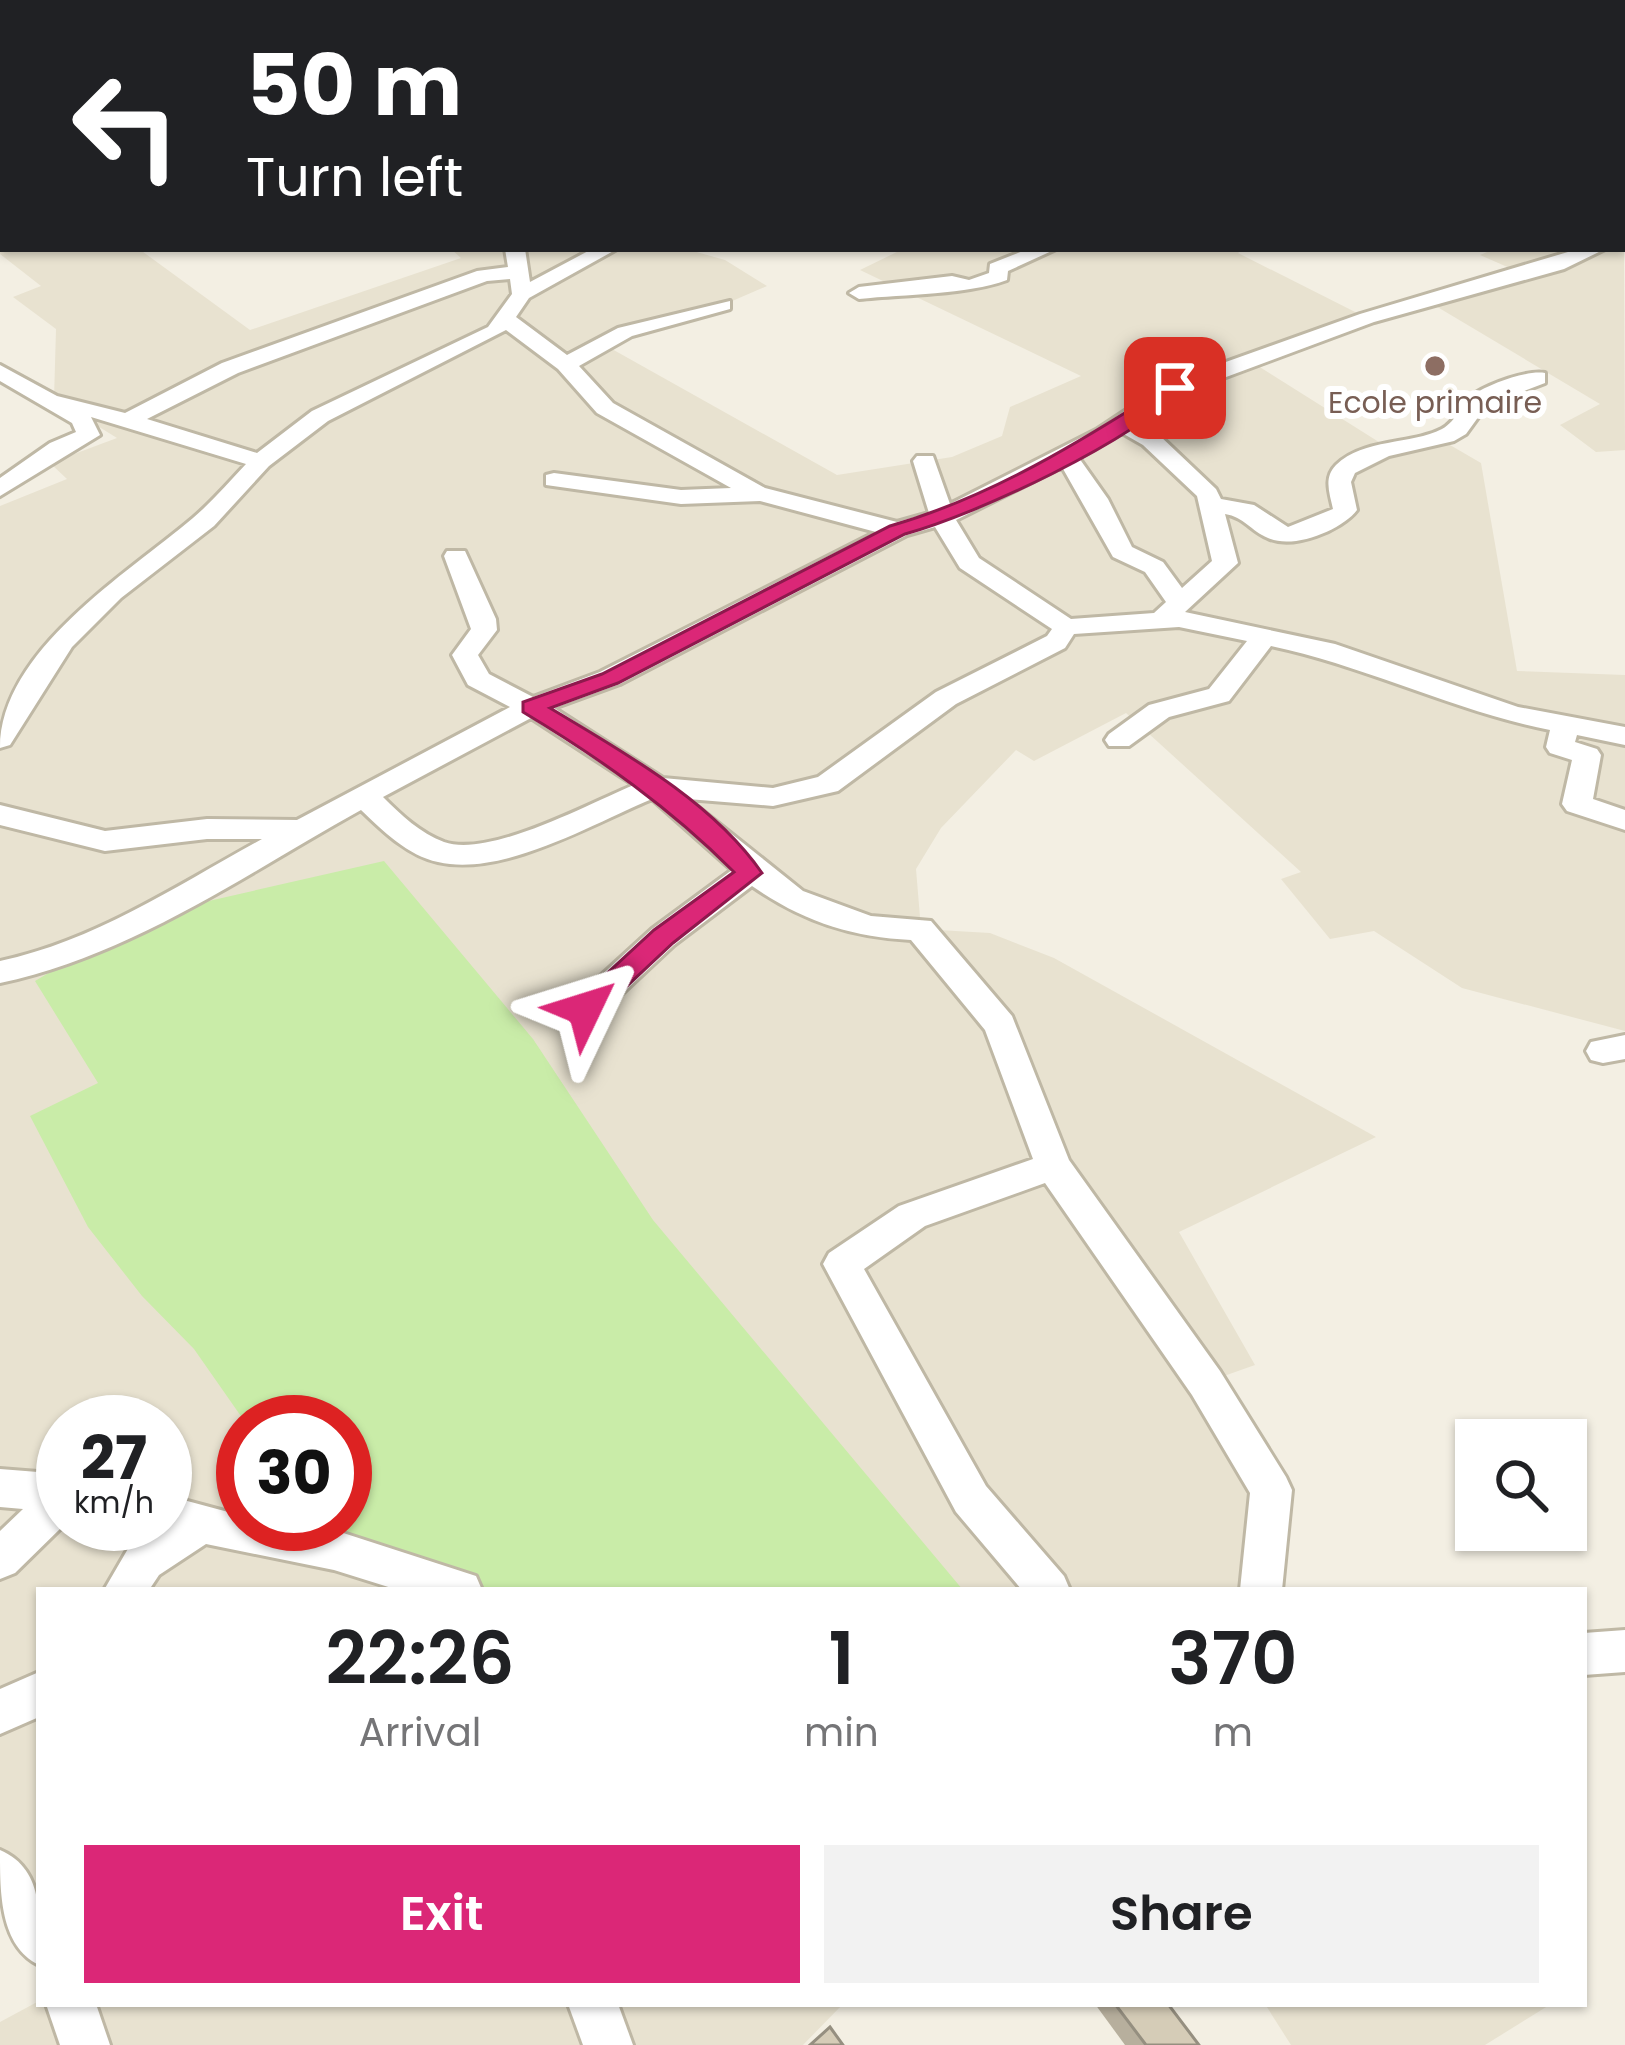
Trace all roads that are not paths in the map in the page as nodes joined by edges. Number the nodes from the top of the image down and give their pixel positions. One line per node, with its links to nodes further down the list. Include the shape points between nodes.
1 (595, 252): 4 (street)
2 (1038, 252): 5 (street, via 970,286)
3 (1598, 252): 13 (street, via 1367,318 1175,388)
4 (518, 272): 7 (street); 12 (street, via 484,275 230,368)
5 (859, 293)
6 (723, 305): 8 (street, via 625,332)
7 (503, 318): 8 (street); 15 (street, via 480,340 320,416)
8 (566, 364): 19 (street, via 605,408)
9 (0, 372): 11 (street)
10 (1537, 378): 20 (street, via 1480,400 1446,436 1381,451 1345,470 1345,510 1336,520 1288,534 1246,510)
11 (54, 399): 12 (street); 18 (street, via 81,418 88,435)
12 (130, 419): 15 (street)
13 (1121, 423): 14 (street); 20 (street, via 1160,448)
14 (1066, 456): 21 (street); 24 (street, via 1122,552 1154,566)
15 (261, 461): 30 (street, via 62,642)
16 (925, 461): 21 (street)
17 (554, 480): 19 (street, via 681,497)
18 (0, 490)
19 (760, 494): 22 (street)
20 (1211, 505): 24 (street, via 1225,563)
21 (942, 518): 22 (street); 25 (street, via 970,563)
22 (898, 530): 27 (street, via 610,678)
23 (456, 556): 27 (street, via 484,630 466,664)
24 (1169, 611): 25 (street); 26 (street)
25 (1066, 627): 32 (street, via 1056,642 946,698 828,784 773,797)
26 (1265, 636): 28 (street); 31 (street, via 1220,695 1159,711)
27 (531, 707): 32 (street); 33 (street)
28 (1565, 724): 29 (street); 35 (street, via 1560,747 1587,755 1577,804)
29 (1625, 736)
30 (0, 739)
31 (1119, 740)
32 (655, 787): 33 (street, via 476,855 441,853 398,829); 37 (street)
33 (365, 797): 36 (street)
34 (0, 815): 36 (street, via 105,841)
35 (1625, 820)
36 (303, 829): 38 (street, via 122,929 52,961)
37 (749, 873): 39 (street); 40 (street, via 819,914 864,929 920,929 1000,1025)
38 (0, 972)
39 (585, 1009)
40 (1053, 1166): 49 (street, via 912,1216 842,1264 971,1499); 50 (street, via 1206,1382 1271,1490)
41 (0, 1489): 42 (street)
42 (36, 1493)
43 (192, 1521): 48 (street, via 334,1550)
44 (36, 1523): 46 (street)
45 (154, 1551): 47 (street)
46 (0, 1558)
47 (126, 1587)
48 (435, 1587)
49 (1046, 1587)
50 (1261, 1587)
51 (1625, 1651): 52 (street)
52 (1587, 1654)
53 (36, 1695): 54 (street)
54 (0, 1712)
55 (0, 1874): 56 (street)
56 (36, 1936)
57 (72, 2007): 59 (street)
58 (594, 2007): 60 (street)
59 (85, 2045)
60 (608, 2045)

